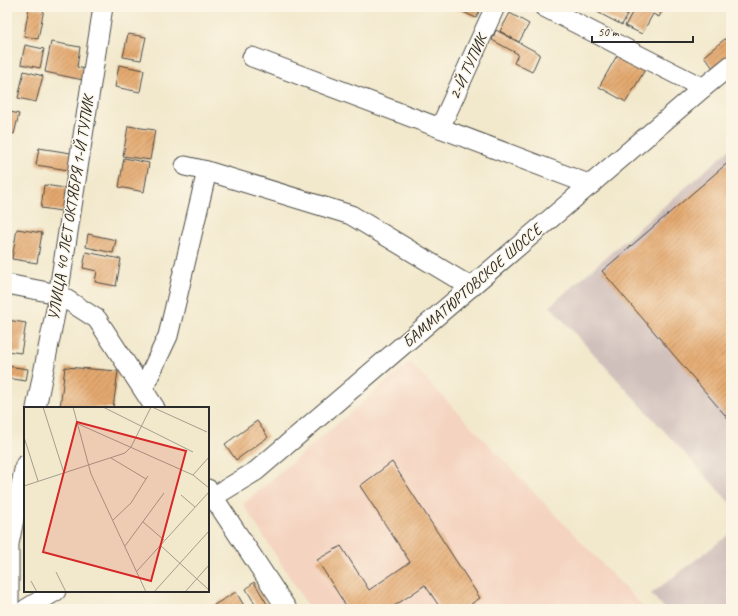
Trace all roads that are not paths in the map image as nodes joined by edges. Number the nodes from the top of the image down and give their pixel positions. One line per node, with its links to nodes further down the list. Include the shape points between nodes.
1 (103, 7): 13 (street, УЛИЦА 40 ЛЕТ ОКТЯБРЯ 1-Й ТУПИК)
2 (495, 7): 7 (street, 2-Й ТУПИК)
3 (544, 7): 6 (street)
4 (252, 57): 7 (street)
5 (731, 65): 6 (street, БАММАТЮРТОВСКОЕ ШОССЕ)
6 (703, 88): 10 (street, БАММАТЮРТОВСКОЕ ШОССЕ)
7 (440, 128): 10 (street)
8 (185, 166): 9 (street)
9 (207, 171): 12 (street, via 351,215); 14 (street, via 168,336)
10 (591, 185): 12 (street, БАММАТЮРТОВСКОЕ ШОССЕ)
11 (7, 284): 13 (street)
12 (471, 287): 18 (street, БАММАТЮРТОВСКОЕ ШОССЕ, via 256,471)
13 (58, 294): 14 (street, via 97,319); 15 (street, УЛИЦА 40 ЛЕТ ОКТЯБРЯ 1-Й ТУПИК)
14 (143, 388): 16 (street)
15 (36, 407)
16 (154, 407)
17 (24, 470): 20 (street, via 10,544)
18 (210, 495): 22 (street)
19 (54, 592): 21 (street)
20 (9, 609)
21 (26, 609)
22 (287, 609)

